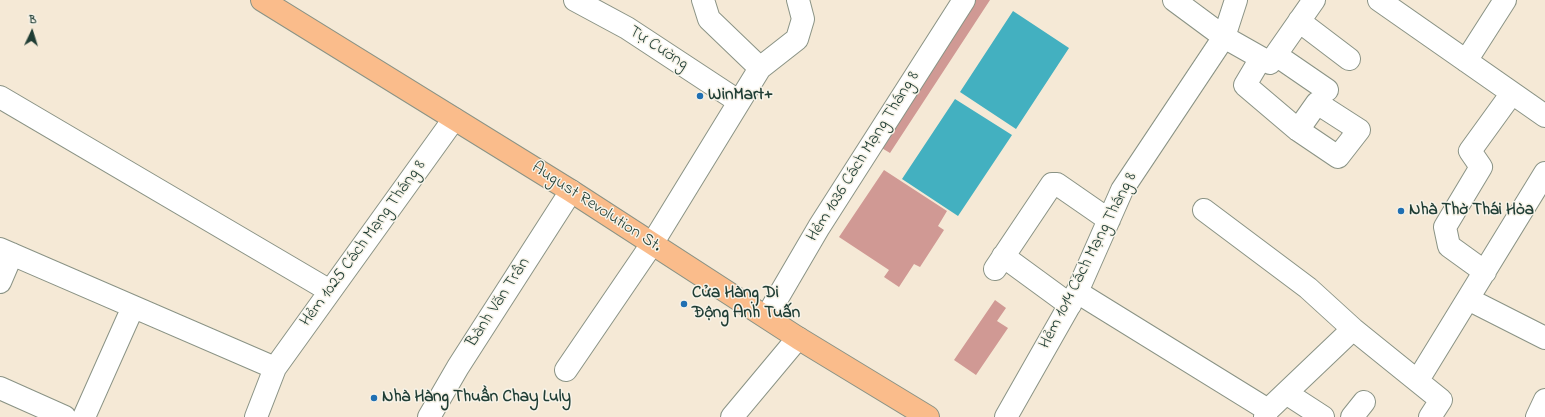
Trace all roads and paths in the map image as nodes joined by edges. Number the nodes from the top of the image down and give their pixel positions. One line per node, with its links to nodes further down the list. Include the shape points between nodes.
1 (262, 0): 22 (main road, August Revolution St.)
2 (575, 0): 20 (street, Tự Cường, via 627,28)
3 (703, 0): 16 (street, via 709,19)
4 (798, 0): 16 (street, via 803,19 797,39)
5 (964, 0): 36 (street, Hẻm 1036 Cách Mạng Tháng 8, via 819,227)
6 (1174, 0): 12 (street)
7 (1236, 0): 12 (street, Hẻm 1014 Cách Mạng Tháng 8)
8 (1314, 0): 11 (street)
9 (1379, 0): 15 (street)
10 (1505, 0): 15 (street)
11 (1299, 22): 13 (street); 14 (street)
12 (1224, 37): 13 (street); 27 (street, Hẻm 1014 Cách Mạng Tháng 8, via 1122,190)
13 (1269, 56): 17 (street); 23 (street, via 1245,85)
14 (1349, 59)
15 (1466, 61): 18 (street)
16 (760, 68): 20 (street)
17 (1327, 90)
18 (1512, 93): 21 (street); 30 (street, via 1470,151 1481,167 1445,226 1449,246)
19 (0, 97): 32 (street)
20 (738, 101): 28 (street)
21 (1545, 116)
22 (454, 119): 25 (main road, August Revolution St.); 32 (street, Hẻm 1025 Cách Mạng Tháng 8)
23 (1298, 130)
24 (1545, 173): 30 (street)
25 (571, 191): 28 (main road, August Revolution St.); 50 (street, Bành Văn Trân, via 458,367)
26 (1204, 210): 37 (street, via 1308,288)
27 (1109, 220): 33 (street, Hẻm 1014 Cách Mạng Tháng 8); 33 (street, via 1052,184 999,262)
28 (652, 244): 36 (main road, August Revolution St.); 41 (street)
29 (6, 251): 31 (street); 35 (street)
30 (1484, 272): 34 (street)
31 (0, 282)
32 (330, 291): 40 (street, Hẻm 1025 Cách Mạng Tháng 8)
33 (1074, 298): 46 (street); 53 (street, Hẻm 1014 Cách Mạng Tháng 8)
34 (1468, 299): 39 (street); 42 (street)
35 (133, 307): 40 (street); 48 (street)
36 (767, 316): 38 (main road, August Revolution St.)
37 (1353, 329): 42 (street); 44 (street)
38 (798, 338): 51 (street); 52 (main road, August Revolution St.)
39 (1545, 338)
40 (275, 368): 49 (street, Hẻm 1025 Cách Mạng Tháng 8)
41 (566, 370)
42 (1418, 380): 55 (street, via 1441,400)
43 (0, 388): 47 (street)
44 (1286, 393): 46 (street); 54 (street)
45 (1545, 400): 56 (street)
46 (1267, 413)
47 (65, 417)
48 (84, 417)
49 (256, 417)
50 (429, 417)
51 (732, 417)
52 (928, 417)
53 (1006, 417)
54 (1323, 417)
55 (1430, 417)
56 (1537, 417)

